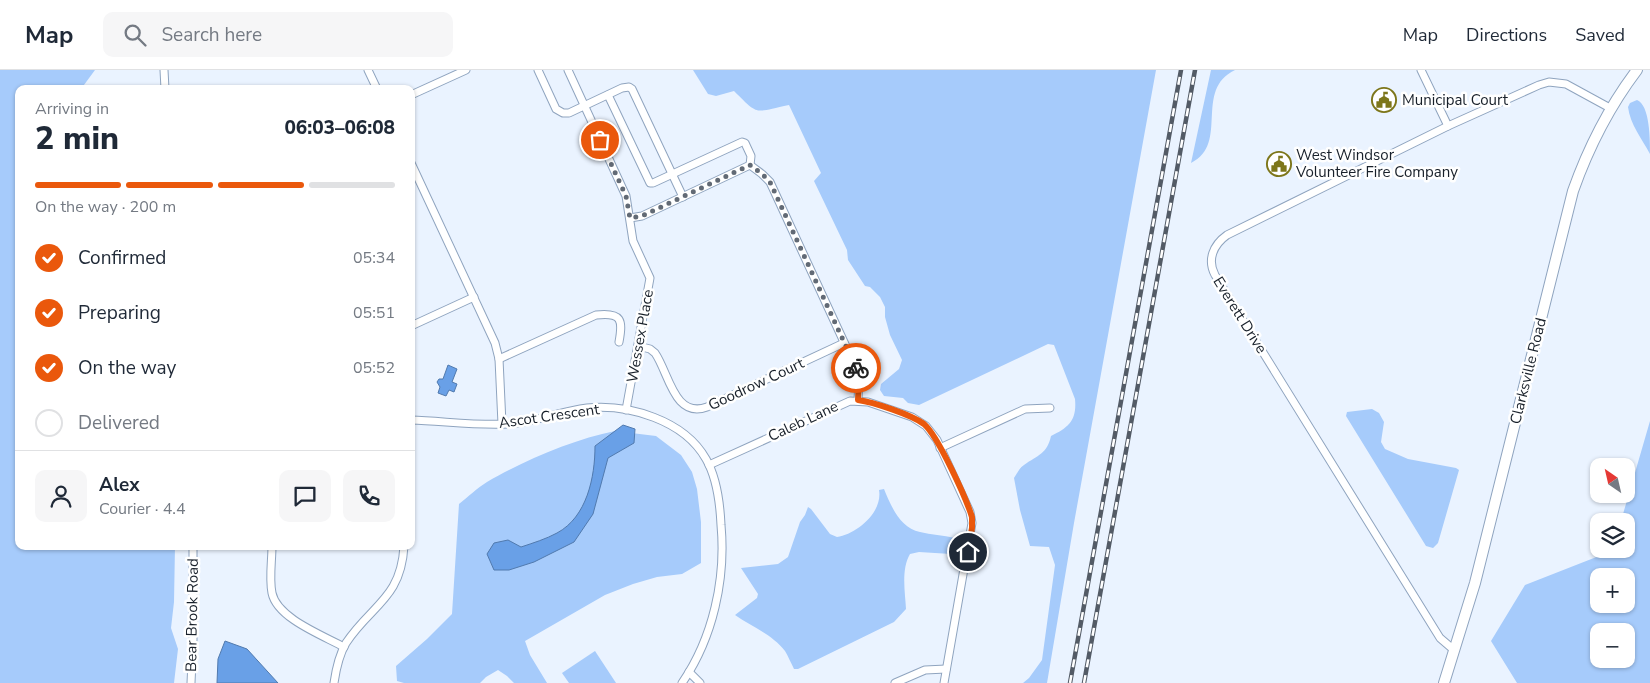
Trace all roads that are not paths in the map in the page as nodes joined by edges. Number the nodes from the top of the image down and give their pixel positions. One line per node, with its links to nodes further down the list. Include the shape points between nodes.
1 (164, 70): 8 (street)
2 (368, 70): 9 (street)
3 (466, 70): 10 (street)
4 (538, 70): 12 (street, via 558,111 566,113)
5 (568, 70): 12 (street, Wessex Place)
6 (1422, 70): 14 (street)
7 (1637, 70): 13 (street, Clarksville Road)
8 (165, 85)
9 (375, 85)
10 (415, 93)
11 (608, 95): 12 (street); 17 (street, via 624,87 634,90); 17 (street, via 648,182)
12 (584, 106): 19 (street, Wessex Place, via 626,196)
13 (1610, 108): 14 (street, Everett Drive, via 1566,84 1549,82); 37 (street, Clarksville Road, via 1592,141 1573,191 1483,551)
14 (1448, 126): 37 (street, Everett Drive, via 1227,235 1215,246 1211,264 1413,596 1443,642)
15 (750, 165): 17 (street, via 751,155 746,143 742,142); 18 (street); 23 (street, via 770,182)
16 (415, 172): 20 (street)
17 (673, 174): 18 (street)
18 (683, 197): 19 (street)
19 (630, 218): 24 (street, Wessex Place, via 633,242 650,282)
20 (474, 297): 21 (street); 25 (street)
21 (415, 324)
22 (619, 342): 25 (street, via 622,326 619,319 613,315 598,314)
23 (844, 343): 24 (street, Goodrow Court, via 699,409 689,408 680,402 656,354); 26 (street, via 859,376)
24 (638, 346): 28 (street, Wessex Place)
25 (498, 359): 30 (street)
26 (858, 400): 31 (street, Caleb Lane, via 918,420 931,431); 32 (street, Caleb Lane, via 841,403)
27 (1050, 408): 31 (street, via 1027,408)
28 (626, 410): 30 (street, Ascot Crescent, via 585,408); 32 (street, Ascot Crescent, via 649,416 684,434 695,443)
29 (415, 420): 30 (street, Ascot Crescent)
30 (502, 424)
31 (940, 448): 38 (street, Caleb Lane, via 972,523)
32 (709, 465): 39 (street, Ascot Crescent, via 721,515 720,576 706,635)
33 (193, 550): 40 (street, Bear Brook Road)
34 (272, 550): 36 (street, via 272,589 278,607 288,616)
35 (404, 550): 36 (street, via 401,571 392,590)
36 (344, 647): 41 (street)
37 (1454, 650): 46 (street, Clarksville Road)
38 (946, 669): 44 (street, via 925,670); 45 (street, Caleb Lane)
39 (689, 672): 42 (street, Ascot Crescent); 43 (street)
40 (191, 683)
41 (334, 683)
42 (682, 683)
43 (700, 683)
44 (896, 683)
45 (944, 683)
46 (1444, 683)

